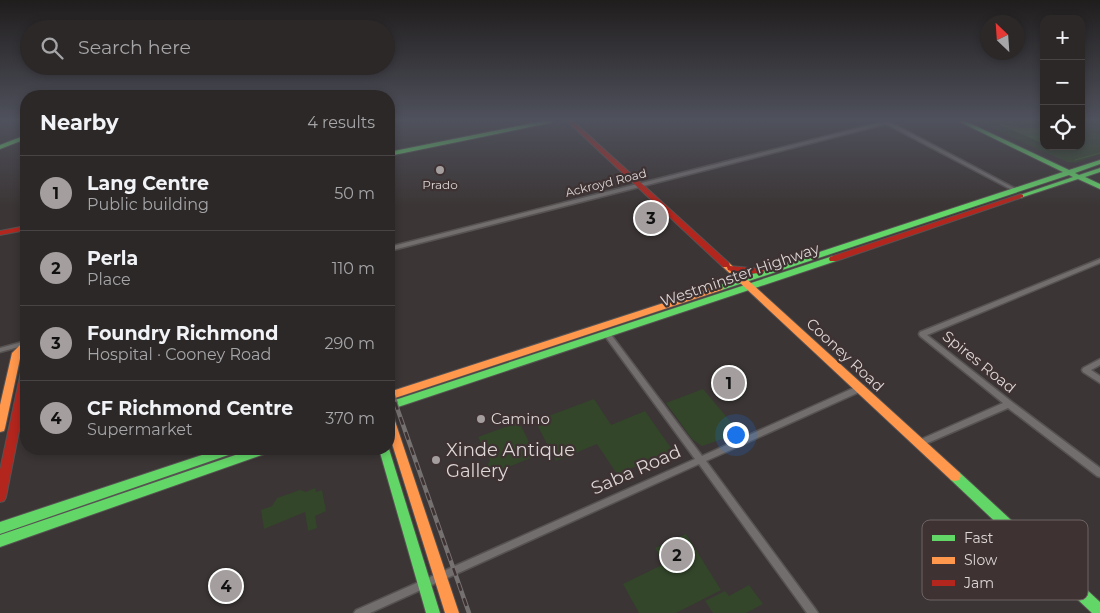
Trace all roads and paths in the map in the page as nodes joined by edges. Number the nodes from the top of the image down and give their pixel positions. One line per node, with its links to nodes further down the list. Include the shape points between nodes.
1 (410, 150): 7 (main road)
2 (600, 150): 12 (main road, Cooney Road)
3 (775, 150): 12 (street, Ackroyd Road)
4 (940, 150): 14 (street)
5 (1024, 150): 10 (main road)
6 (1028, 150): 10 (main road)
7 (395, 153)
8 (1100, 162): 10 (main road, Westminster Highway)
9 (1100, 170): 10 (main road, Westminster Highway)
10 (1077, 174): 11 (main road); 13 (main road); 14 (main road, Westminster Highway); 21 (main road, Westminster Highway)
11 (1100, 182)
12 (638, 185): 17 (street, Ackroyd Road); 19 (main road, Cooney Road)
13 (1100, 188)
14 (1016, 190): 20 (main road, Westminster Highway)
15 (20, 229): 16 (main road)
16 (0, 233)
17 (395, 247)
18 (1100, 261): 31 (street, Spires Road, via 922,334)
19 (731, 268): 20 (main road); 21 (main road, Cooney Road)
20 (763, 273): 21 (main road, Westminster Highway)
21 (746, 282): 22 (main road, Westminster Highway); 28 (main road, Cooney Road); 29 (main road, Westminster Highway)
22 (607, 334): 30 (main road, Westminster Highway); 39 (street)
23 (20, 345): 24 (street)
24 (0, 350)
25 (20, 350): 33 (main road)
26 (1100, 362): 27 (street, via 1084,370)
27 (1100, 380)
28 (861, 388): 35 (main road, Cooney Road); 39 (street, Saba Road)
29 (395, 394)
30 (395, 404)
31 (1009, 404): 35 (street); 40 (street, Spires Road)
32 (20, 421): 41 (main road)
33 (0, 428)
34 (395, 437): 45 (main road)
35 (920, 443): 42 (main road, Cooney Road)
36 (215, 455): 43 (main road)
37 (249, 455): 44 (main road)
38 (386, 455): 46 (main road)
39 (699, 460): 45 (street, Saba Road); 52 (street)
40 (1100, 473)
41 (0, 497)
42 (1002, 520)
43 (0, 528)
44 (0, 541)
45 (440, 577): 46 (street, Saba Road); 51 (main road)
46 (424, 584): 49 (street, Saba Road); 50 (main road)
47 (1088, 600): 48 (main road, Cooney Road)
48 (1100, 611)
49 (359, 613)
50 (433, 613)
51 (452, 613)
52 (813, 613)

